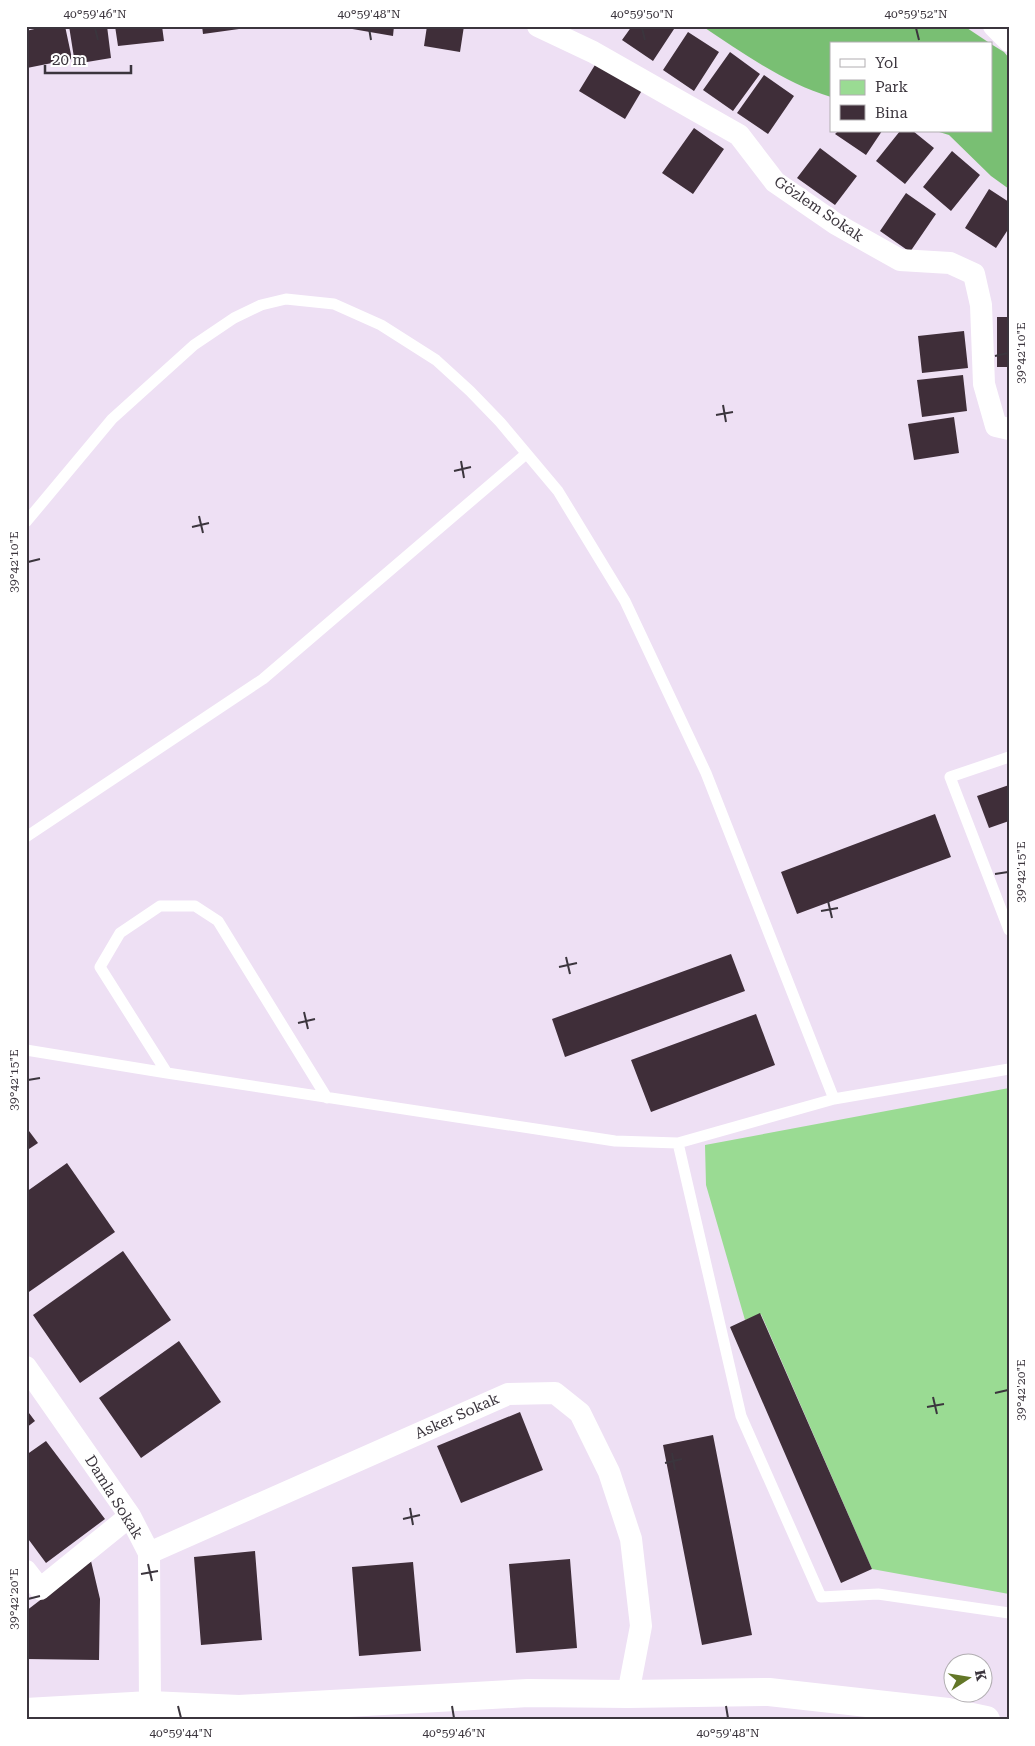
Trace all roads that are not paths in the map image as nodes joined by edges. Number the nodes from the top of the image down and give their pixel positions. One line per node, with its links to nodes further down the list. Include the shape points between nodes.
1 (538, 26): 4 (street, Gözlem Sokak, via 593,52 740,135 775,182 836,224 900,260 950,264 974,274 981,305 984,384 996,426)
2 (994, 26): 3 (street)
3 (1009, 41)
4 (1009, 429)
5 (526, 454): 6 (lane, via 500,422 436,360 389,330 334,304 286,299 261,305 234,318 194,345 112,419); 8 (lane, via 263,679); 14 (lane, via 558,491 629,610 706,773)
6 (26, 522)
7 (1009, 757): 9 (lane, via 950,777)
8 (26, 837)
9 (1009, 930)
10 (26, 1050): 12 (lane)
11 (1009, 1069): 14 (lane)
12 (167, 1073): 13 (lane); 13 (lane, via 100,967 120,933 160,906 194,906 218,922)
13 (327, 1098): 15 (lane, via 615,1141)
14 (834, 1099): 15 (lane)
15 (678, 1143): 20 (lane, via 741,1416 821,1597 878,1594)
16 (26, 1367): 17 (street, Damla Sokak)
17 (130, 1516): 18 (street, Damla Sokak); 19 (street, via 40,1589)
18 (149, 1554): 21 (street, Asker Sokak, via 508,1394 555,1393 580,1413 609,1472 630,1539 641,1626); 22 (street, Damla Sokak)
19 (26, 1571)
20 (1009, 1613)
21 (628, 1694): 22 (main road, via 528,1693 239,1709); 24 (main road, via 769,1692 948,1712)
22 (150, 1705): 23 (main road)
23 (26, 1712)
24 (986, 1720)

